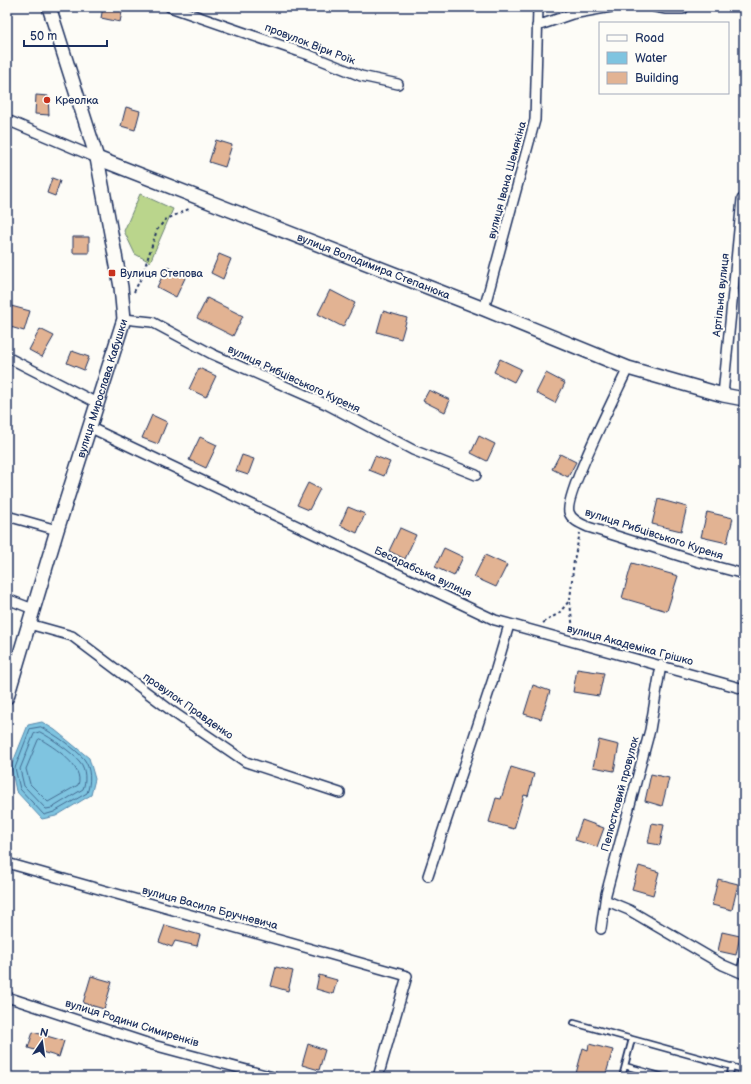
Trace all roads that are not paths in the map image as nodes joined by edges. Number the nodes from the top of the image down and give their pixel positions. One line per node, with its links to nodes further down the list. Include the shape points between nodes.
1 (49, 7): 10 (street, вулиця Мирослава Кабушки)
2 (170, 7): 8 (street, провулок Віри Роїк, via 309,55 361,76)
3 (538, 7): 7 (street, вулиця Івана Шемякіна)
4 (611, 7): 7 (street, via 572,14)
5 (655, 7): 6 (street)
6 (684, 7)
7 (537, 26): 12 (street, вулиця Івана Шемякіна, via 535,120)
8 (398, 84)
9 (7, 120): 10 (street, вулиця Володимира Степанюка)
10 (97, 158): 12 (street, вулиця Володимира Степанюка); 13 (street, вулиця Мирослава Кабушки)
11 (744, 198): 16 (street, Артільна вулиця)
12 (484, 309): 15 (street, вулиця Володимира Степанюка)
13 (124, 315): 18 (street, вулиця Мирослава Кабушки); 20 (street, вулиця Рибцівського Куреня, via 152,322 212,354 328,405 413,450)
14 (7, 357): 18 (street)
15 (628, 368): 16 (street, вулиця Володимира Степанюка); 23 (street, вулиця Рибцівського Куреня, via 583,465 569,512 574,520 583,524)
16 (723, 395): 17 (street, вулиця Володимира Степанюка)
17 (744, 399)
18 (97, 403): 19 (street, вулиця Мирослава Кабушки)
19 (89, 427): 22 (street, вулиця Мирослава Кабушки); 27 (street, Бесарабська вулиця)
20 (476, 475)
21 (7, 516): 22 (street)
22 (57, 530): 25 (street, вулиця Мирослава Кабушки)
23 (744, 574)
24 (7, 599): 25 (street)
25 (33, 609): 26 (street, вулиця Мирослава Кабушки)
26 (29, 624): 30 (street, вулиця Мирослава Кабушки); 31 (street, провулок Правденко, via 72,636 173,712 246,762)
27 (509, 625): 28 (street, вулиця Академіка Грішко); 33 (street)
28 (661, 665): 29 (street, вулиця Академіка Грішко); 34 (street, Пелюстковий провулок, via 650,730 622,826)
29 (744, 689)
30 (7, 697)
31 (340, 793)
32 (7, 863): 45 (street, вулиця Василя Бручневича, via 408,976)
33 (428, 876)
34 (605, 900): 35 (street, Пелюстковий провулок); 37 (street, via 629,910)
35 (601, 929)
36 (744, 954): 37 (lane)
37 (742, 973)
38 (7, 997): 44 (street, вулиця Родини Симиренків, via 153,1044)
39 (574, 1023): 40 (lane)
40 (632, 1039): 41 (lane); 42 (lane)
41 (625, 1066): 46 (lane); 47 (lane)
42 (732, 1066): 43 (lane); 48 (lane)
43 (744, 1070)
44 (273, 1077)
45 (378, 1077)
46 (622, 1077)
47 (664, 1077)
48 (729, 1077)

